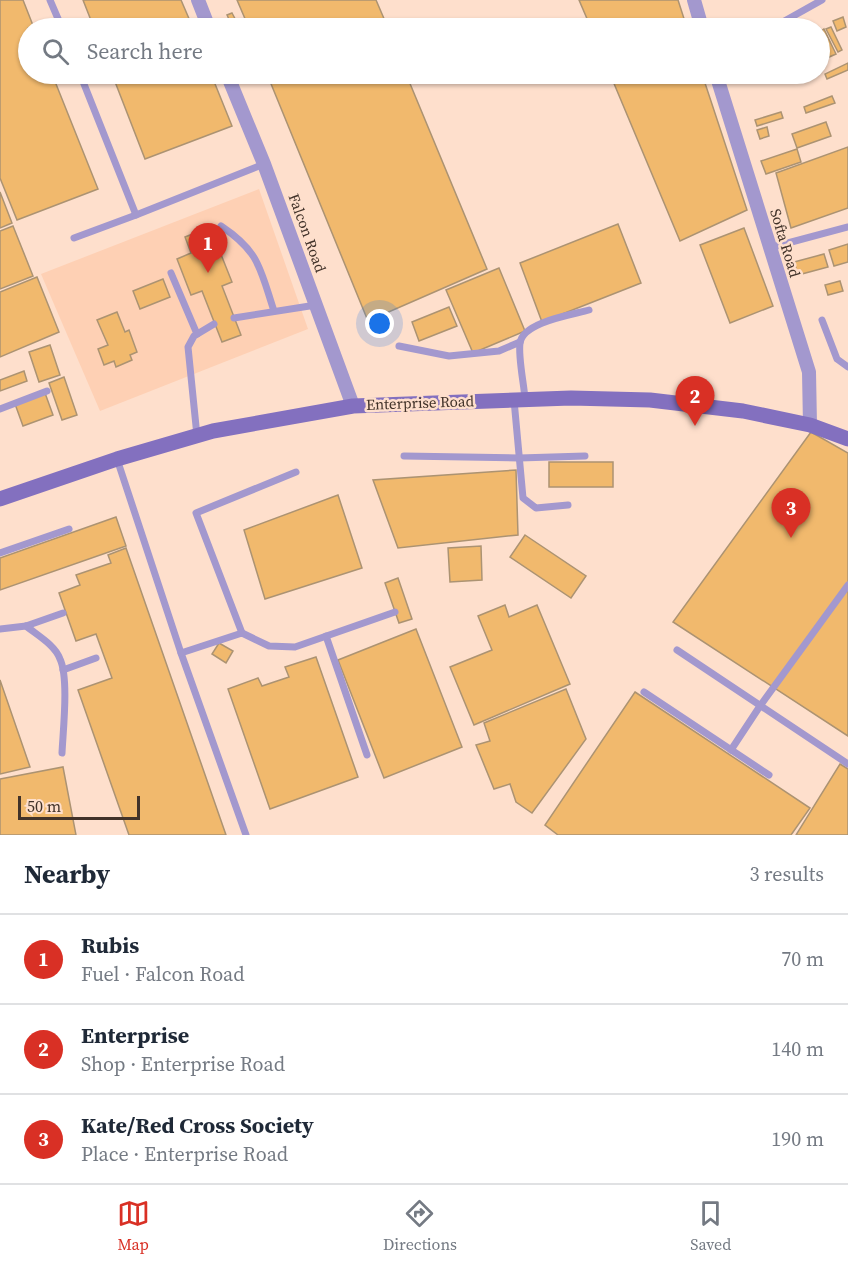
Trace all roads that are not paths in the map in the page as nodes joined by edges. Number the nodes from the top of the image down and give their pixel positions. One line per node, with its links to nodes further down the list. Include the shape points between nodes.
1 (50, 0): 5 (lane)
2 (198, 0): 6 (street)
3 (694, 0): 7 (street)
4 (822, 0): 8 (lane)
5 (58, 18)
6 (205, 18)
7 (699, 18)
8 (790, 18)
9 (84, 84): 13 (lane)
10 (231, 84): 12 (street, Falcon Road)
11 (719, 84): 17 (street, Softa Road)
12 (264, 164): 13 (lane); 19 (street, Falcon Road)
13 (136, 215): 16 (lane)
14 (221, 226): 21 (lane, via 242,241 258,262)
15 (848, 227): 17 (lane)
16 (74, 238)
17 (769, 248): 33 (street, Softa Road, via 809,372)
18 (171, 273): 25 (lane)
19 (316, 305): 21 (lane); 31 (street, Falcon Road)
20 (589, 310): 26 (lane, via 534,326)
21 (273, 311): 22 (lane)
22 (234, 318)
23 (822, 320): 28 (lane, via 837,359)
24 (214, 324): 25 (lane)
25 (197, 334): 34 (lane, via 188,347)
26 (520, 342): 27 (lane, via 499,351 449,356); 30 (lane)
27 (399, 346)
28 (848, 367)
29 (47, 391): 32 (lane)
30 (519, 400): 31 (main road, Enterprise Road); 33 (main road, Enterprise Road, via 650,400 743,411); 38 (lane)
31 (353, 406): 34 (main road, Enterprise Road)
32 (0, 409)
33 (810, 425): 35 (main road, Enterprise Road)
34 (197, 436): 39 (main road, Enterprise Road)
35 (848, 439)
36 (404, 456): 38 (lane)
37 (585, 456): 38 (lane)
38 (519, 458): 42 (lane, via 523,498 536,508)
39 (117, 459): 41 (main road, Enterprise Road); 53 (lane)
40 (296, 472): 50 (lane, via 196,513)
41 (0, 499)
42 (568, 505)
43 (69, 530): 44 (lane)
44 (0, 553)
45 (848, 585): 57 (lane)
46 (63, 612): 48 (lane)
47 (395, 612): 51 (lane)
48 (26, 626): 49 (lane); 55 (lane, via 57,652)
49 (0, 629)
50 (242, 633): 51 (lane, via 269,646 295,647); 53 (lane)
51 (326, 636): 60 (lane)
52 (676, 650): 57 (lane)
53 (181, 653): 63 (lane)
54 (96, 658): 55 (lane)
55 (63, 670): 59 (lane)
56 (644, 692): 58 (lane)
57 (760, 706): 58 (lane); 61 (lane)
58 (731, 750): 62 (lane)
59 (62, 753)
60 (367, 755)
61 (848, 764)
62 (769, 775)
63 (246, 835)

